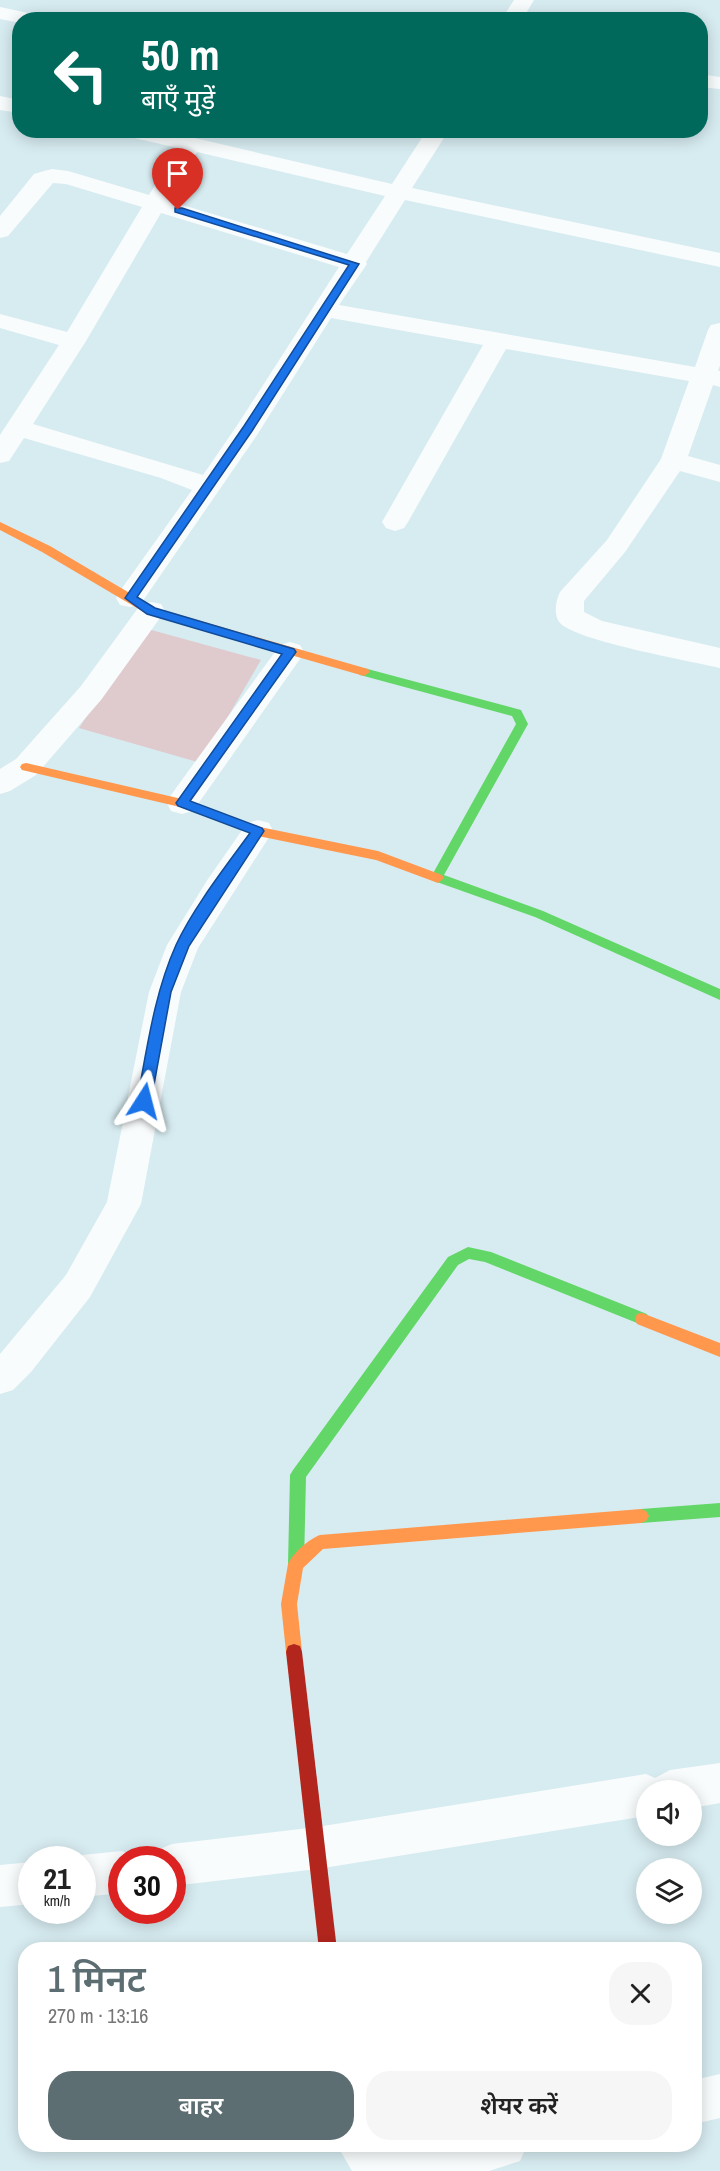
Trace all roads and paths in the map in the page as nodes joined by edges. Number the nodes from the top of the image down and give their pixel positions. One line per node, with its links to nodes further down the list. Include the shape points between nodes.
1 (164, 138): 3 (street)
2 (433, 138): 4 (street)
3 (191, 144): 4 (street); 5 (street)
4 (400, 192): 7 (street); 8 (street)
5 (156, 204): 6 (street, via 52,176 42,179); 8 (street); 12 (street)
6 (0, 231)
7 (720, 260)
8 (355, 264): 9 (street)
9 (325, 310): 13 (street); 19 (street)
10 (0, 321): 12 (street)
11 (720, 330): 14 (street)
12 (74, 341): 15 (street)
13 (498, 341): 14 (street); 20 (street)
14 (712, 378): 17 (street)
15 (17, 428): 16 (street); 19 (street)
16 (0, 455)
17 (674, 460): 18 (street); 24 (street, via 616,546 570,598 570,617 594,629)
18 (720, 474)
19 (208, 486): 22 (street)
20 (395, 522)
21 (0, 526): 22 (street)
22 (141, 605): 23 (street); 25 (street, via 91,693)
23 (290, 652): 27 (street); 29 (street, via 517,714 522,724)
24 (720, 658)
25 (26, 767): 26 (street); 27 (street)
26 (0, 783)
27 (182, 803): 28 (street)
28 (258, 831): 29 (street, via 378,856); 32 (street, via 183,945 165,992 124,1204 78,1286)
29 (438, 877): 30 (street, via 538,914)
30 (720, 995)
31 (720, 1350): 34 (street, via 468,1252 453,1261 298,1475)
32 (0, 1378)
33 (720, 1510): 34 (street, via 320,1542)
34 (296, 1564): 38 (street, via 290,1604)
35 (720, 1783): 36 (street)
36 (702, 1786)
37 (636, 1797): 38 (street)
38 (317, 1848): 39 (street); 42 (street)
39 (186, 1863)
40 (18, 1884): 41 (street)
41 (0, 1886)
42 (327, 1942)
43 (720, 2096): 44 (street)
44 (702, 2100)
45 (365, 2152): 46 (street, via 372,2161 406,2167)
46 (473, 2152)

